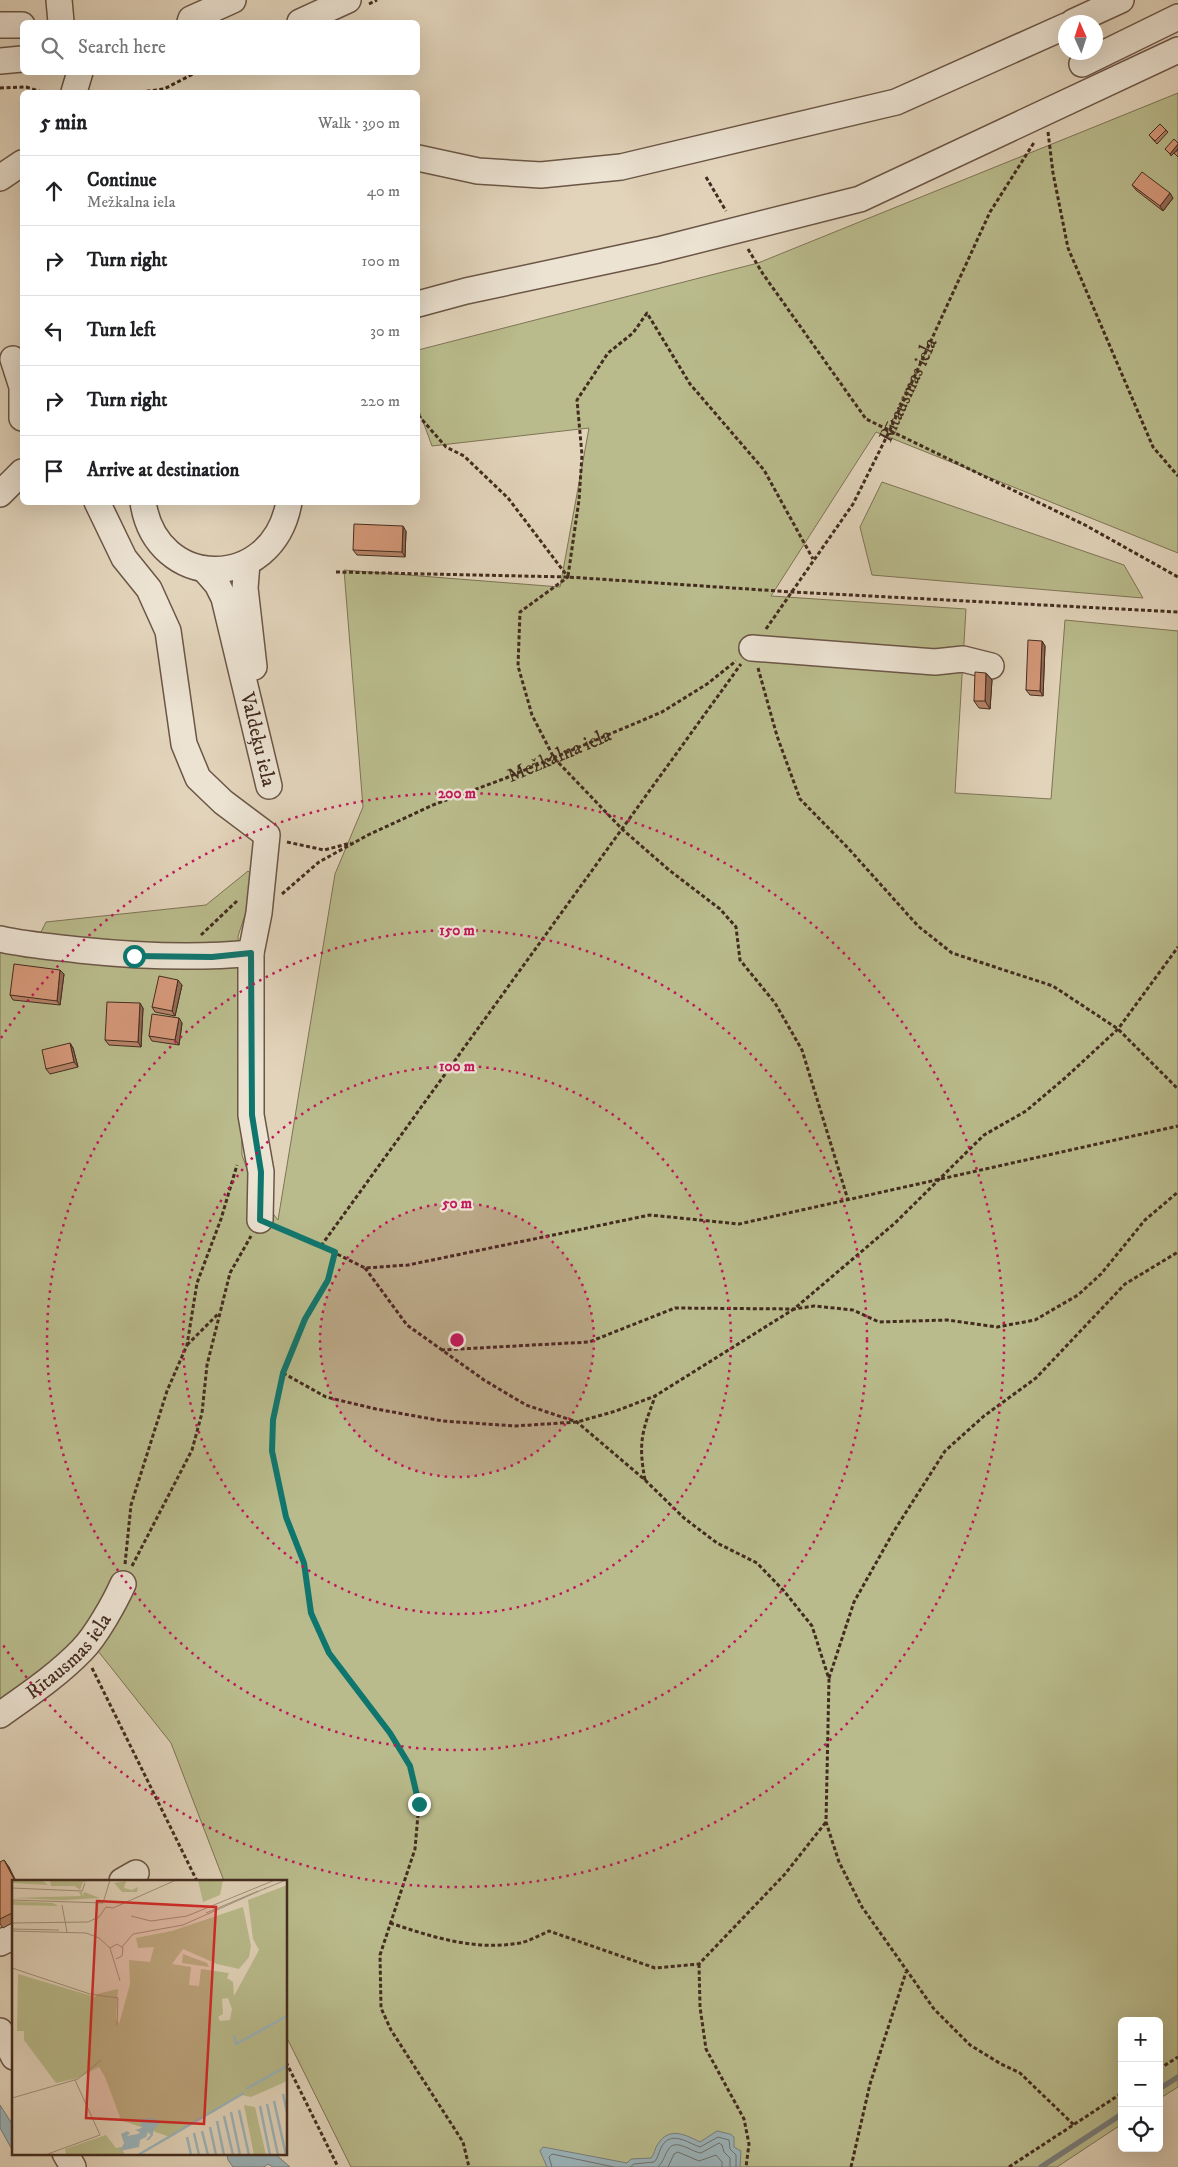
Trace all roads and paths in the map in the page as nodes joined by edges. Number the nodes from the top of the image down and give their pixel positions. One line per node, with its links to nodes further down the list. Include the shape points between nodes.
1 (58, 0): 7 (street)
2 (233, 0): 8 (street)
3 (348, 0): 9 (street)
4 (1121, 0): 5 (street)
5 (1089, 15)
6 (1178, 17): 16 (street)
7 (60, 20)
8 (190, 20)
9 (304, 20)
10 (0, 25): 11 (street)
11 (20, 25)
12 (1058, 30): 25 (street, via 896,102 621,167 541,175 478,171)
13 (1178, 50): 31 (street, via 860,200)
14 (0, 60): 15 (street)
15 (20, 60)
16 (1082, 64)
17 (79, 75): 21 (street)
18 (191, 75): 22 (path)
19 (0, 88): 20 (path)
20 (36, 90)
21 (75, 90)
22 (156, 90)
23 (1048, 130): 37 (path, via 1068,248 1153,447)
24 (1037, 138): 35 (path, Rītausmas iela, via 990,212)
25 (420, 158)
26 (20, 163): 28 (street)
27 (706, 177): 29 (path)
28 (0, 178)
29 (730, 217)
30 (744, 242): 35 (path, via 762,274 866,419)
31 (420, 303)
32 (12, 359): 33 (street)
33 (20, 381)
34 (420, 417): 46 (path, via 446,447 464,456 508,498)
35 (889, 432): 42 (path, Rītausmas iela, via 853,504); 47 (path, via 1085,525)
36 (20, 474): 38 (street)
37 (1178, 476)
38 (0, 494)
39 (99, 505): 54 (street, via 124,558 149,590 168,631 184,744 198,778 223,802)
40 (144, 505): 44 (street, via 156,539 169,553 186,564)
41 (288, 505): 43 (street, via 277,538 264,553)
42 (813, 559): 46 (path, via 764,470 690,384 647,313 632,333 608,353 577,400 582,455); 48 (path, Rītausmas iela)
43 (247, 563): 44 (street, via 226,570); 44 (street, Valdeķu iela, via 245,588 269,786 224,598)
44 (204, 569)
45 (336, 572): 46 (path)
46 (568, 577): 48 (path); 52 (path, via 520,612 518,666 532,715)
47 (1178, 577)
48 (793, 592): 49 (path); 50 (path, Rītausmas iela)
49 (1178, 612)
50 (752, 648): 51 (street, via 935,662 962,658); 52 (path, Mežkalna iela, via 707,684 662,712); 53 (path); 62 (path, via 777,736 800,799 918,926 952,953 1053,986)
51 (991, 666)
52 (554, 758): 53 (path); 55 (path, Mežkalna iela, via 433,805)
53 (622, 829): 68 (path, via 720,909 736,927 740,960 775,1003 802,1050); 70 (path)
54 (267, 835): 55 (path, via 324,850); 56 (street)
55 (356, 841): 57 (path, Mežkalna iela, via 319,862)
56 (263, 876): 57 (street); 61 (path)
57 (259, 913): 60 (street)
58 (0, 939): 61 (street, via 125,955)
59 (1178, 947): 62 (path)
60 (251, 953): 61 (street); 69 (street, via 252,1115 261,1172)
61 (179, 956)
62 (1118, 1029): 63 (path); 66 (path, via 1026,1111 984,1135)
63 (1178, 1089)
64 (1178, 1126): 66 (path)
65 (238, 1159): 76 (path, via 197,1283)
66 (936, 1181): 68 (path); 74 (path, via 895,1223)
67 (1178, 1192): 74 (path, via 1145,1220 1101,1274 1078,1295 1035,1320 997,1327 947,1320 879,1322 853,1310 814,1306)
68 (848, 1200): 73 (path, via 739,1224 650,1215 408,1265)
69 (260, 1220): 70 (path); 75 (path, via 230,1273)
70 (322, 1246): 71 (path)
71 (335, 1252): 73 (path); 78 (path, via 328,1280 305,1319)
72 (1178, 1252): 84 (path, via 1125,1284 1036,1378 984,1416 945,1451 854,1602)
73 (365, 1268): 77 (path, via 408,1325)
74 (794, 1309): 77 (path, via 675,1308 589,1342); 79 (path)
75 (219, 1314): 76 (path); 82 (path, via 207,1365 202,1413 192,1450)
76 (187, 1345): 82 (path, via 167,1391 131,1505)
77 (441, 1350): 80 (path, via 526,1404)
78 (283, 1373): 80 (path, via 326,1397 443,1421 515,1426); 88 (path, via 273,1420 272,1451 286,1517 304,1563 311,1613 329,1653 390,1733 410,1766 419,1804 415,1849)
79 (655, 1396): 80 (path, via 616,1412); 81 (path, via 643,1430 640,1453)
80 (577, 1422): 81 (path)
81 (645, 1480): 84 (path, via 684,1518 718,1542 757,1563 784,1591 812,1626)
82 (123, 1584): 83 (street, Rītausmas iela)
83 (83, 1649): 85 (street, Rītausmas iela); 87 (path)
84 (829, 1679): 86 (path)
85 (0, 1715)
86 (826, 1822): 91 (path, via 785,1874); 92 (path, via 839,1862 858,1900)
87 (197, 1880)
88 (390, 1923): 91 (path, via 446,1942 482,1946 522,1943 549,1931 655,1968); 103 (path, via 380,1955 381,2008 463,2142)
89 (12, 1937): 90 (street)
90 (0, 1943)
91 (699, 1964): 104 (path, via 700,2007 706,2049 744,2119 750,2144)
92 (906, 1971): 99 (path, via 934,2009 970,2045 1020,2072); 105 (path, via 870,2084)
93 (0, 2032): 94 (street)
94 (12, 2053)
95 (1178, 2057): 97 (path)
96 (288, 2066): 102 (path)
97 (1163, 2066)
98 (1118, 2096): 99 (path)
99 (1074, 2125): 106 (path)
100 (66, 2154): 101 (street)
101 (73, 2167)
102 (338, 2167)
103 (469, 2167)
104 (746, 2167)
105 (851, 2167)
106 (1009, 2167)

